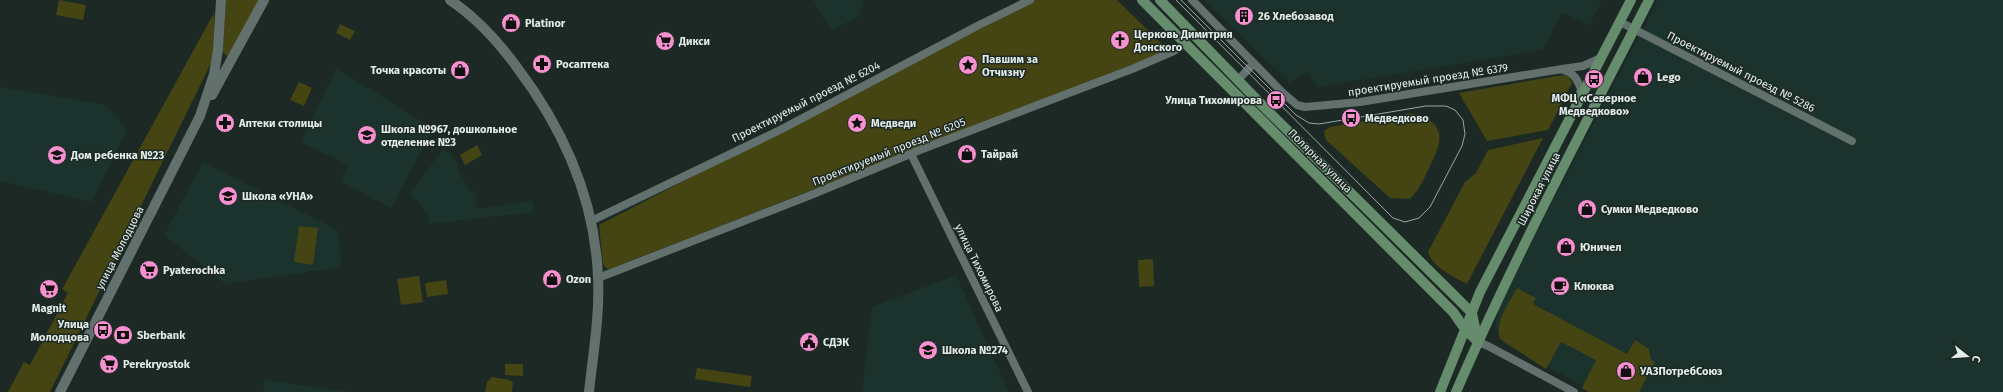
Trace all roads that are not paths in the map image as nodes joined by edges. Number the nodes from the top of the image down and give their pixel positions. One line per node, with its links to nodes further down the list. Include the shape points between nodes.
1 (221, 0): 13 (street, улица Молодцова)
2 (264, 0): 14 (street, улица Молодцова)
3 (450, 0): 23 (street, via 470,13 488,30 534,89 555,123 571,158)
4 (1030, 0): 23 (street, Проектируемый проезд № 6204, via 780,130)
5 (1142, 0): 12 (main road, Полярная улица)
6 (1160, 0): 18 (main road, Полярная улица)
7 (1192, 0): 16 (street)
8 (1631, 0): 10 (main road, Широкая улица)
9 (1649, 0): 11 (main road, Широкая улица)
10 (1620, 22): 11 (street, Проектируемый проезд № 5286); 15 (main road, Широкая улица)
11 (1634, 30): 21 (street, Проектируемый проезд № 5286); 27 (main road, Широкая улица)
12 (1186, 43): 22 (street, Проектируемый проезд № 6205, via 1174,51 1132,69); 26 (main road, Полярная улица, via 1453,312)
13 (218, 50): 14 (street, via 223,58); 20 (street, улица Молодцова, via 214,74)
14 (233, 57): 20 (street, улица Молодцова)
15 (1601, 58): 17 (street, проектируемый проезд № 6379, via 1583,66); 19 (main road, Широкая улица)
16 (1254, 63): 17 (street, проектируемый проезд № 6379, via 1297,105 1313,108); 18 (street)
17 (1562, 69): 19 (street, via 1572,72 1581,89)
18 (1238, 80): 25 (main road, Полярная улица)
19 (1574, 109): 25 (main road, Широкая улица, via 1480,292)
20 (200, 116): 28 (street, улица Молодцова)
21 (1852, 141)
22 (911, 154): 24 (street, Проектируемый проезд № 6205); 30 (street, улица Тихомирова)
23 (591, 221): 24 (street)
24 (598, 278): 29 (street)
25 (1472, 313): 26 (main road, Широкая улица); 27 (main road)
26 (1465, 329): 27 (main road, Полярная улица); 31 (main road, Широкая улица)
27 (1478, 342): 32 (main road, Широкая улица); 33 (street, Полярная улица)
28 (60, 392)
29 (589, 392)
30 (1028, 392)
31 (1440, 392)
32 (1456, 392)
33 (1574, 392)

